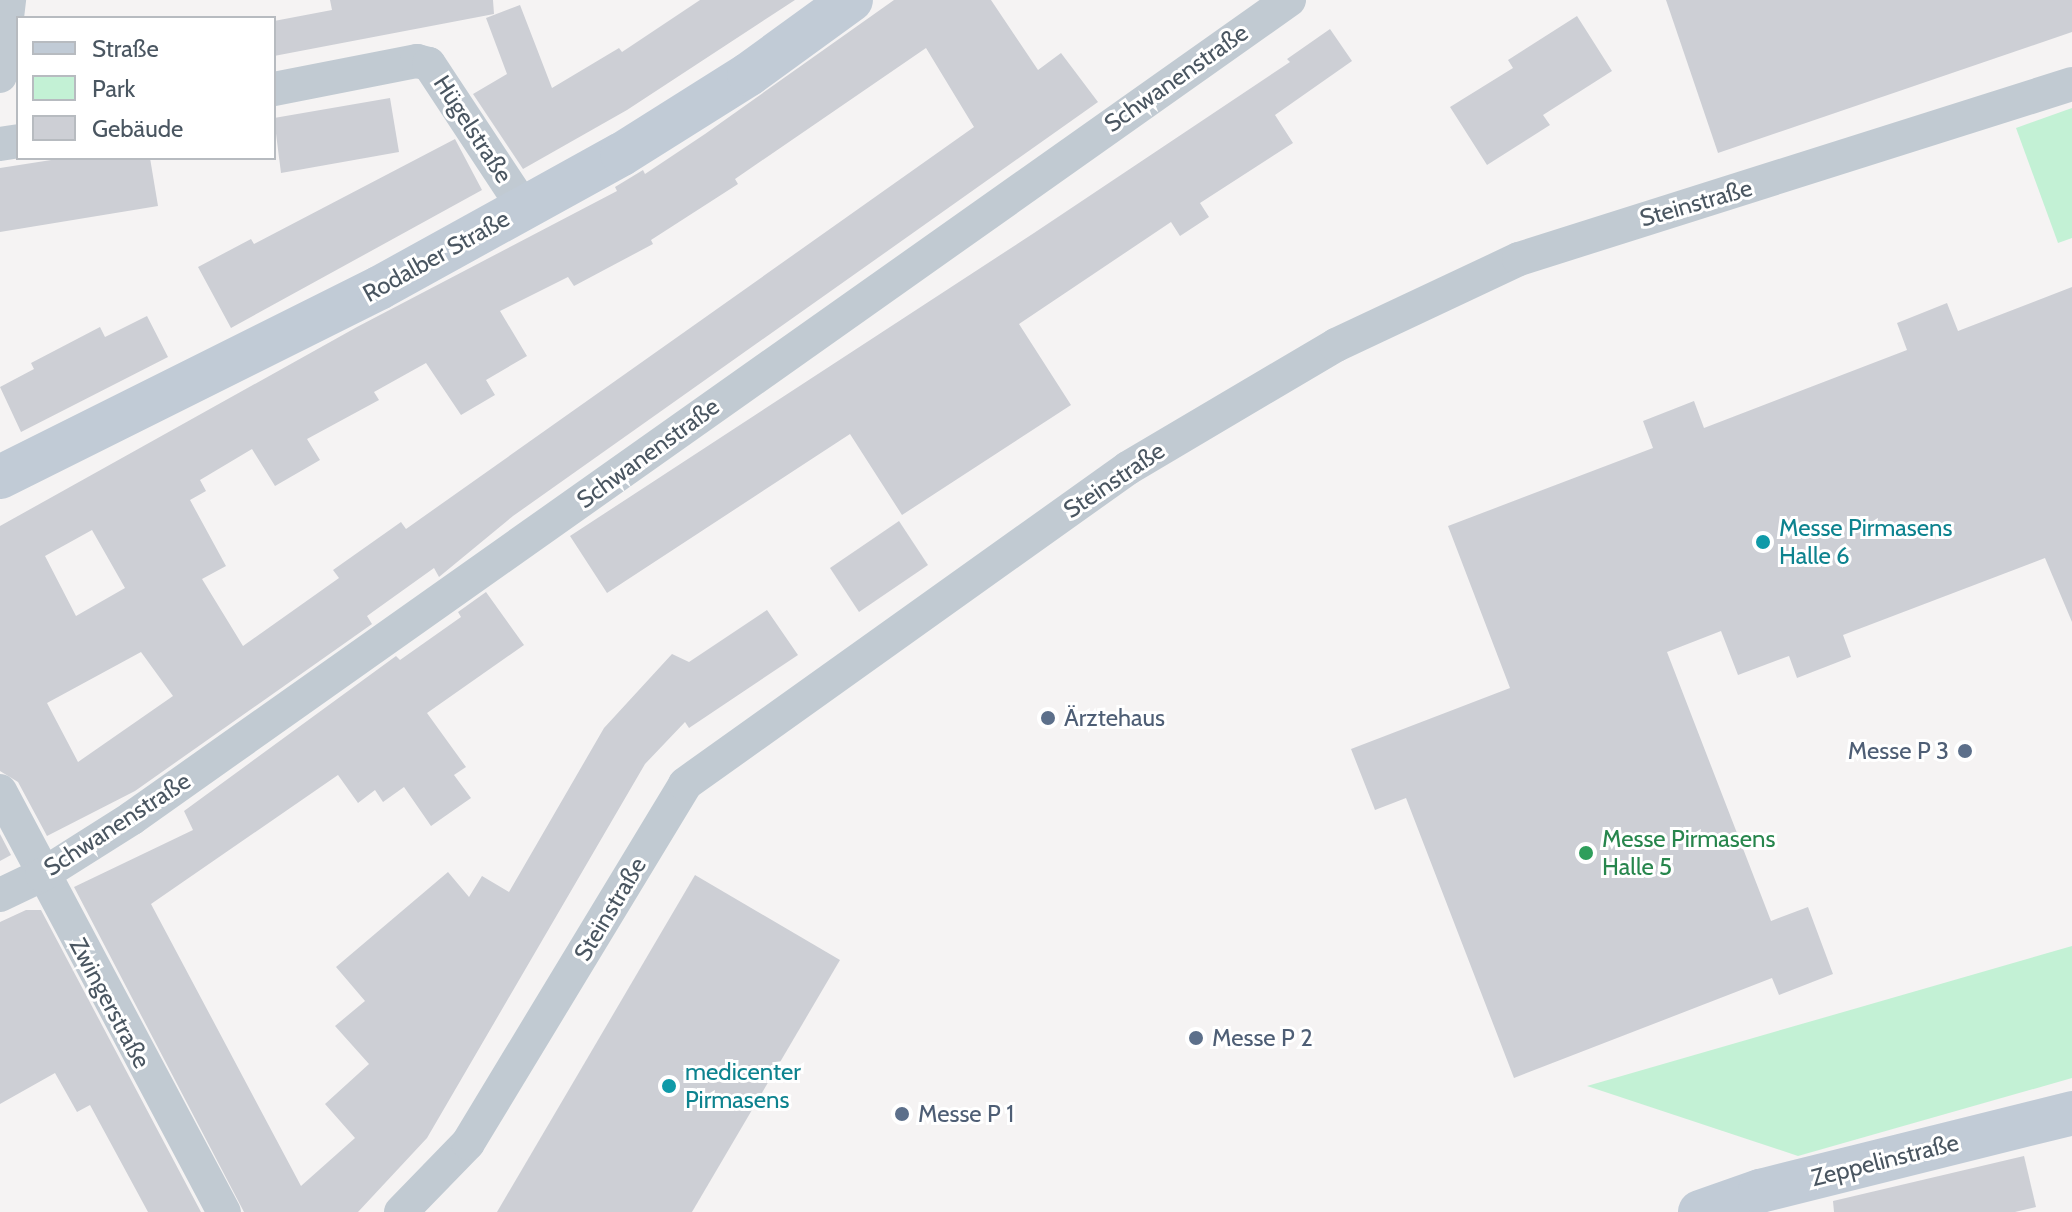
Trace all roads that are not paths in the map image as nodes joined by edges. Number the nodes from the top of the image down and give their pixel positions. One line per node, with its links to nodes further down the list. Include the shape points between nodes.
1 (9, 0): 4 (street)
2 (851, 0): 7 (main road, Rodalber Straße, via 682,119)
3 (1289, 0): 10 (street, Schwanenstraße, via 132,818)
4 (0, 76)
5 (2072, 84): 14 (street, Steinstraße, via 1519,259 1336,345 1128,468 685,784 468,1143)
6 (276, 89): 7 (street, Hügelstraße, via 417,61 429,64)
7 (524, 208): 8 (main road, Rodalber Straße, via 338,308)
8 (0, 477)
9 (0, 791): 10 (street, Zwingerstraße)
10 (42, 875): 11 (street, Schwanenstraße); 13 (street, Zwingerstraße)
11 (0, 895)
12 (2072, 1113): 15 (main road, Zeppelinstraße, via 1760,1191)
13 (224, 1212)
14 (401, 1212)
15 (1700, 1212)

